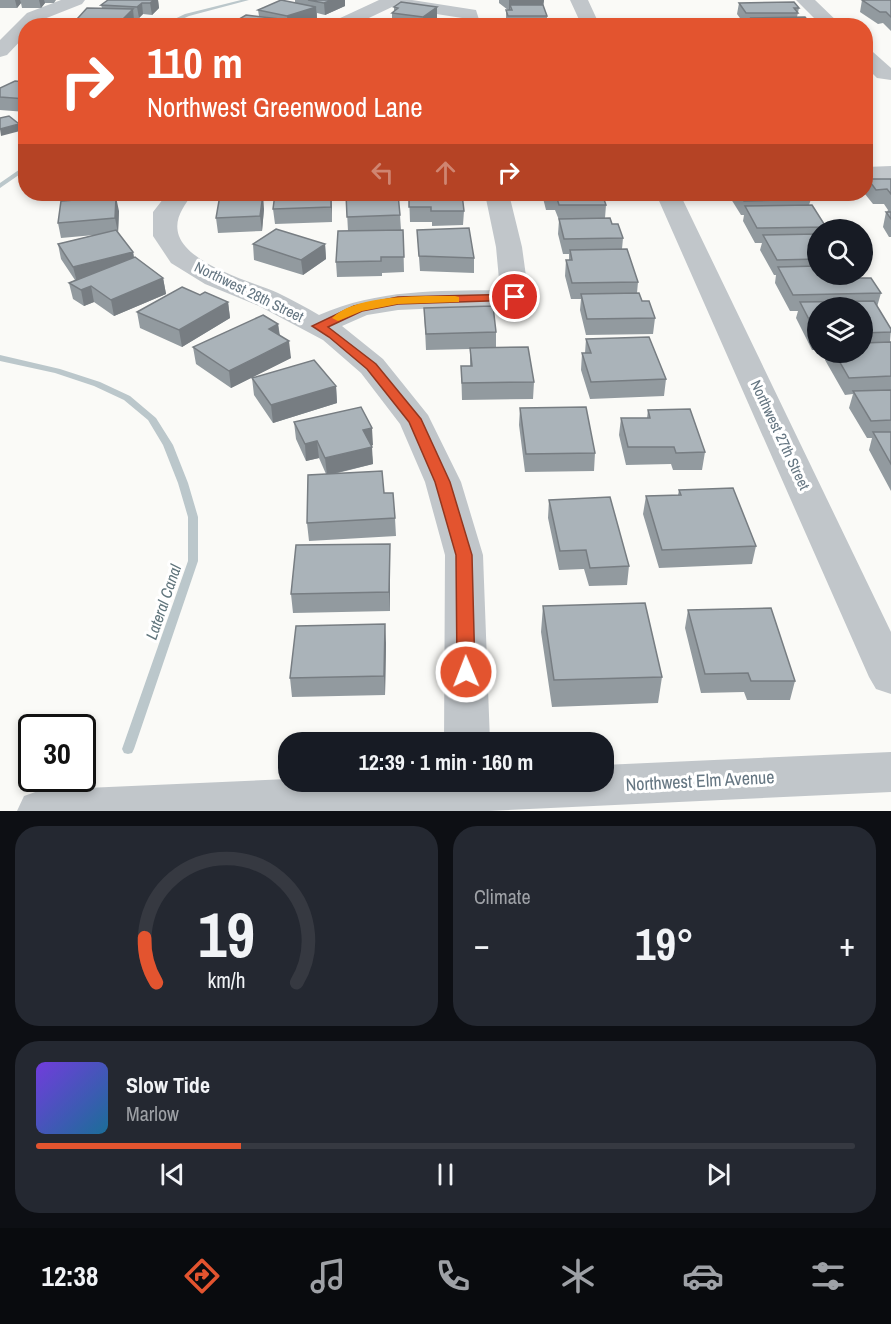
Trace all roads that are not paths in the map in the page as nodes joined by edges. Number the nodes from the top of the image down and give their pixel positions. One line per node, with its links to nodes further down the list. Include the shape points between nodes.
1 (76, 0): 6 (street)
2 (579, 0): 9 (street)
3 (805, 0): 10 (street)
4 (392, 1): 7 (street); 8 (street, via 470,14)
5 (11, 16): 6 (street)
6 (33, 17)
7 (351, 18)
8 (471, 18)
9 (587, 18)
10 (824, 18)
11 (18, 32): 12 (street)
12 (0, 51)
13 (873, 62): 14 (street)
14 (888, 74)
15 (891, 173): 16 (street)
16 (873, 174)
17 (175, 201): 20 (street, Northwest 28th Street, via 166,213 166,236 181,257 215,278)
18 (499, 201): 20 (street, via 515,297 398,301 358,308)
19 (671, 201): 21 (street, Northwest 27th Street)
20 (318, 326): 22 (street, Northwest 28th Street, via 334,334 372,366 416,422 442,482 464,555)
21 (891, 677)
22 (467, 732)
23 (891, 772): 24 (street, Northwest Elm Avenue)
24 (614, 781)
25 (365, 792): 26 (street, Northwest Elm Avenue)
26 (41, 811)

